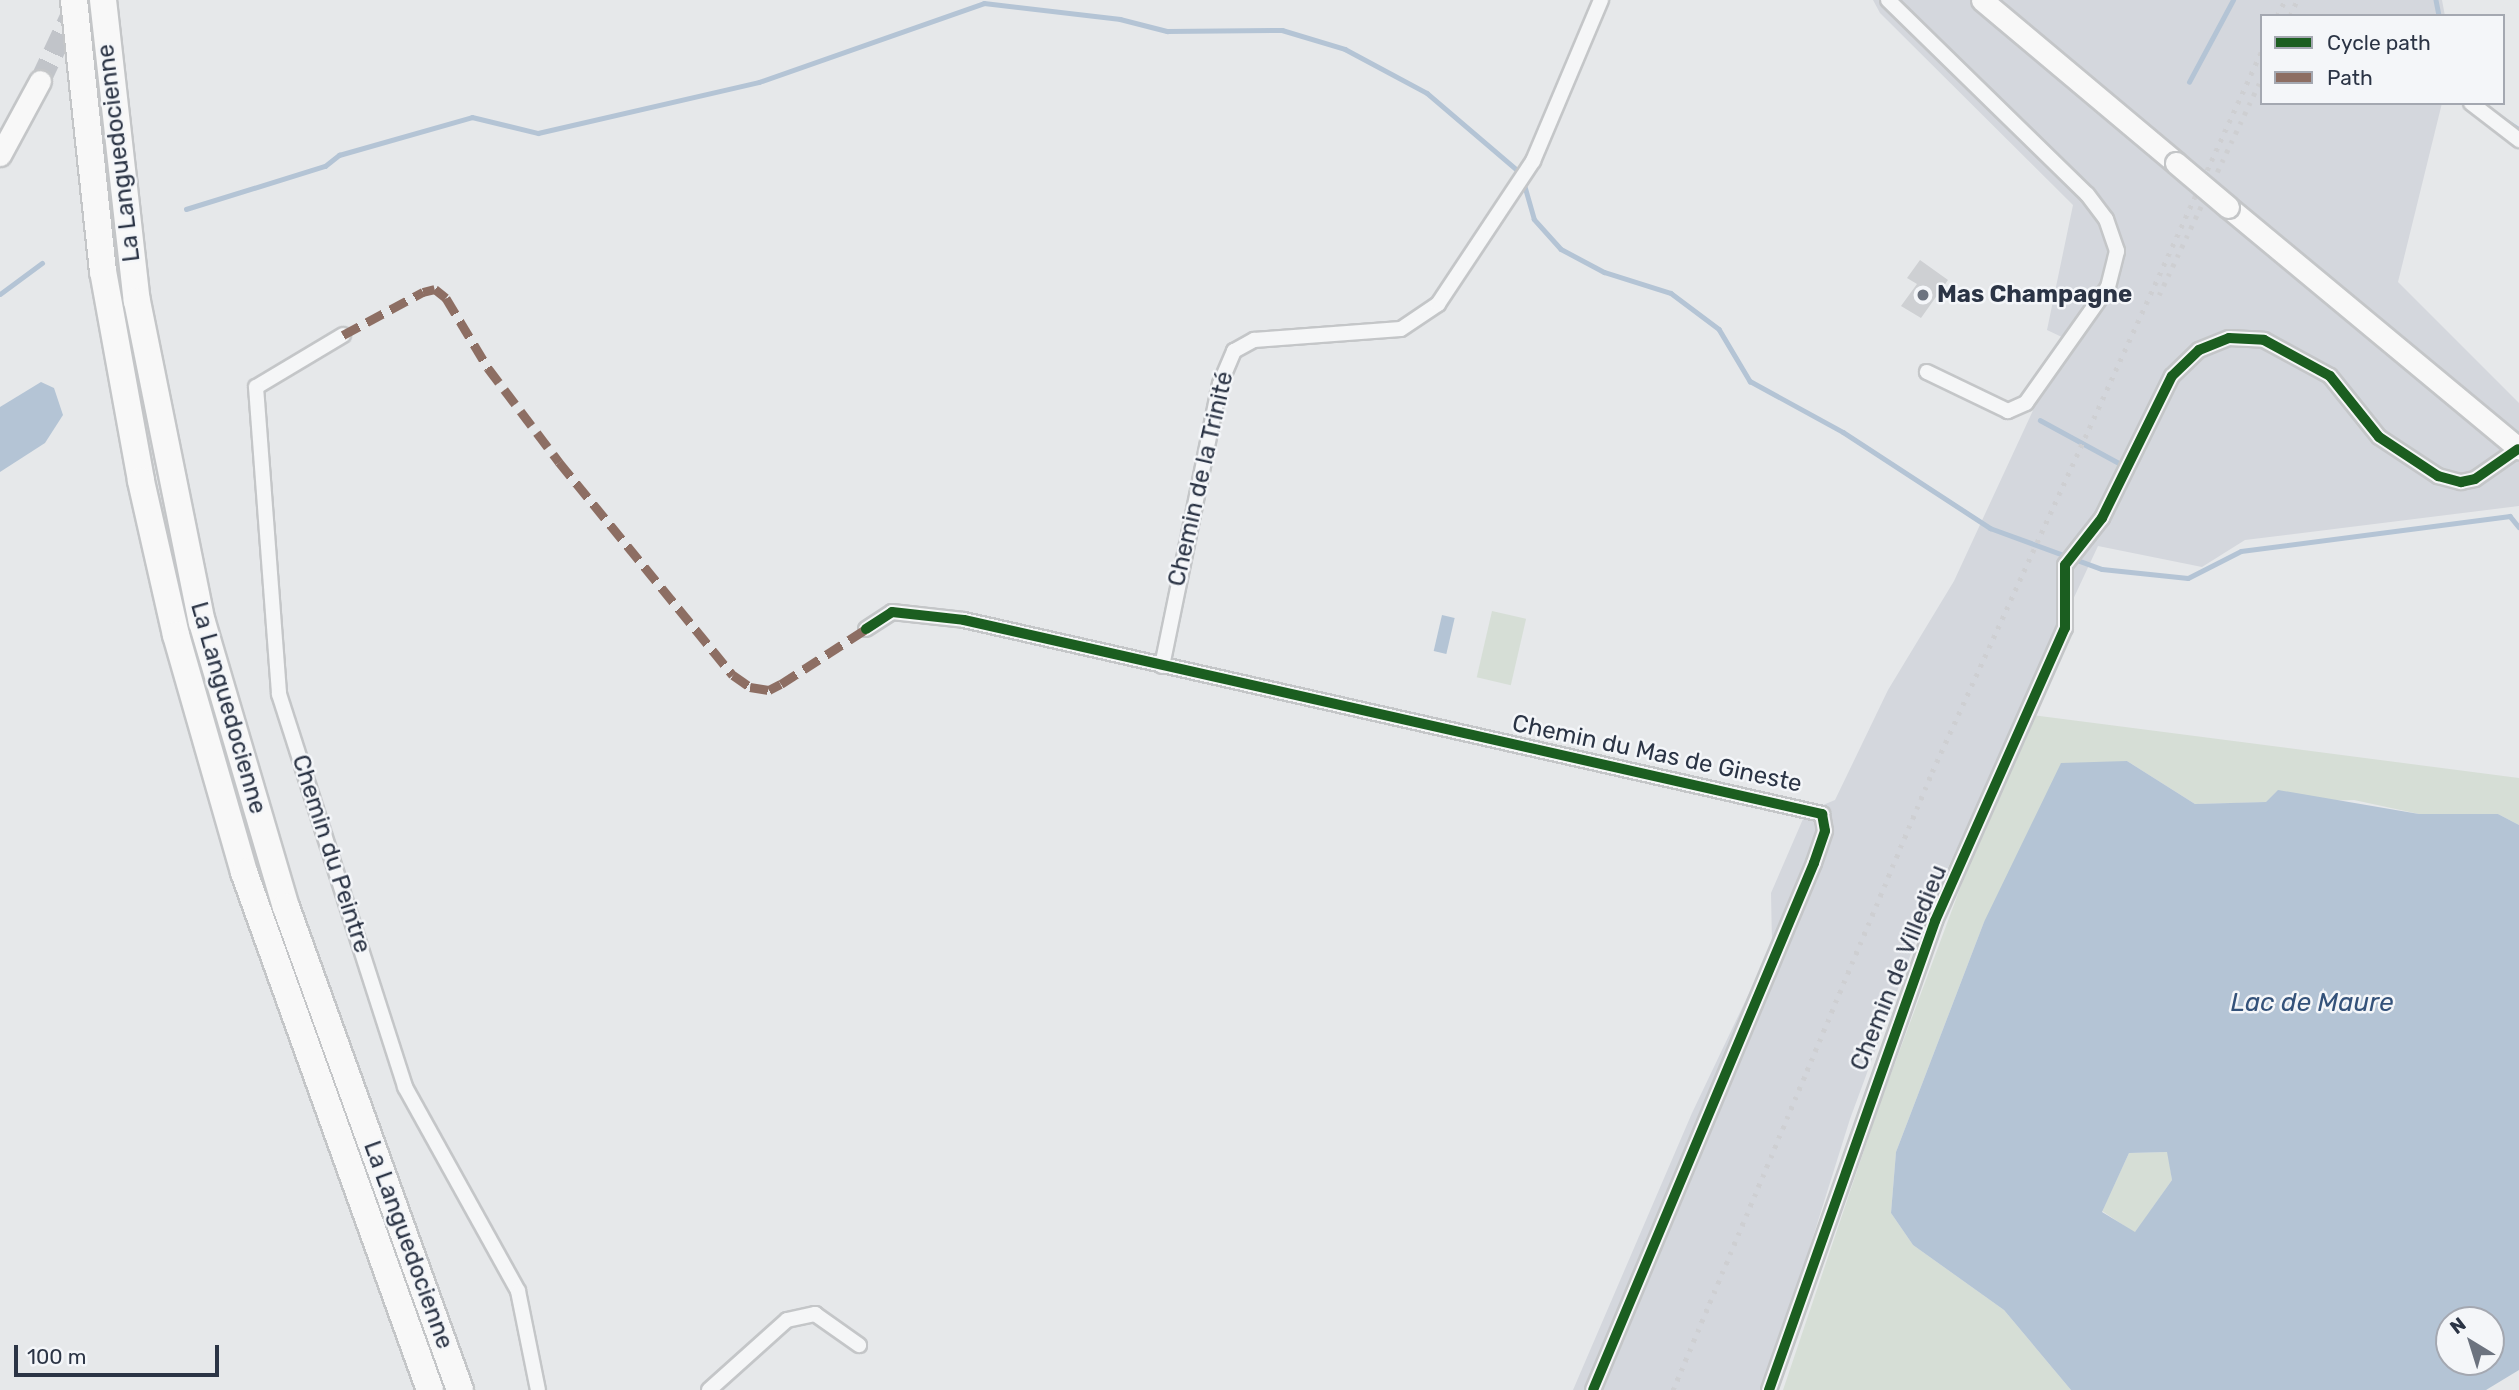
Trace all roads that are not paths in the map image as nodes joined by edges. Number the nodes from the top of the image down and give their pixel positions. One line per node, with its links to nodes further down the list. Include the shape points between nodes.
1 (74, 0): 16 (highway, La Languedocienne, via 107,296 176,635 244,873)
2 (103, 0): 17 (highway, La Languedocienne, via 139,315 202,622 286,907)
3 (1601, 0): 14 (street, Chemin de la Trinité, via 1533,161 1437,304 1401,329 1254,340 1234,351 1220,384)
4 (1888, 0): 11 (street, via 2087,194 2106,219 2117,251 2108,288 2026,403 2008,411)
5 (1982, 0): 12 (street, bridge)
6 (40, 81): 9 (street)
7 (2474, 105): 8 (street)
8 (2519, 140)
9 (0, 155)
10 (343, 335): 18 (street, Chemin du Peintre, via 256,387 279,694 405,1087 518,1290)
11 (1927, 372)
12 (2518, 449): 21 (street, Chemin de Villedieu, via 2475,478 2461,482 2438,476 2379,436 2330,376 2300,355 2263,340 2229,338 2199,350 2172,376 2102,518 2069,559 2065,628 1935,922)
13 (866, 629): 14 (street, via 892,612 912,614)
14 (1161, 666): 20 (street, Chemin du Mas de Gineste, via 1822,814 1825,831 1814,863)
15 (859, 1345): 19 (street, via 814,1314 787,1320)
16 (430, 1390)
17 (460, 1390)
18 (538, 1390)
19 (709, 1390)
20 (1593, 1390)
21 (1769, 1390)

